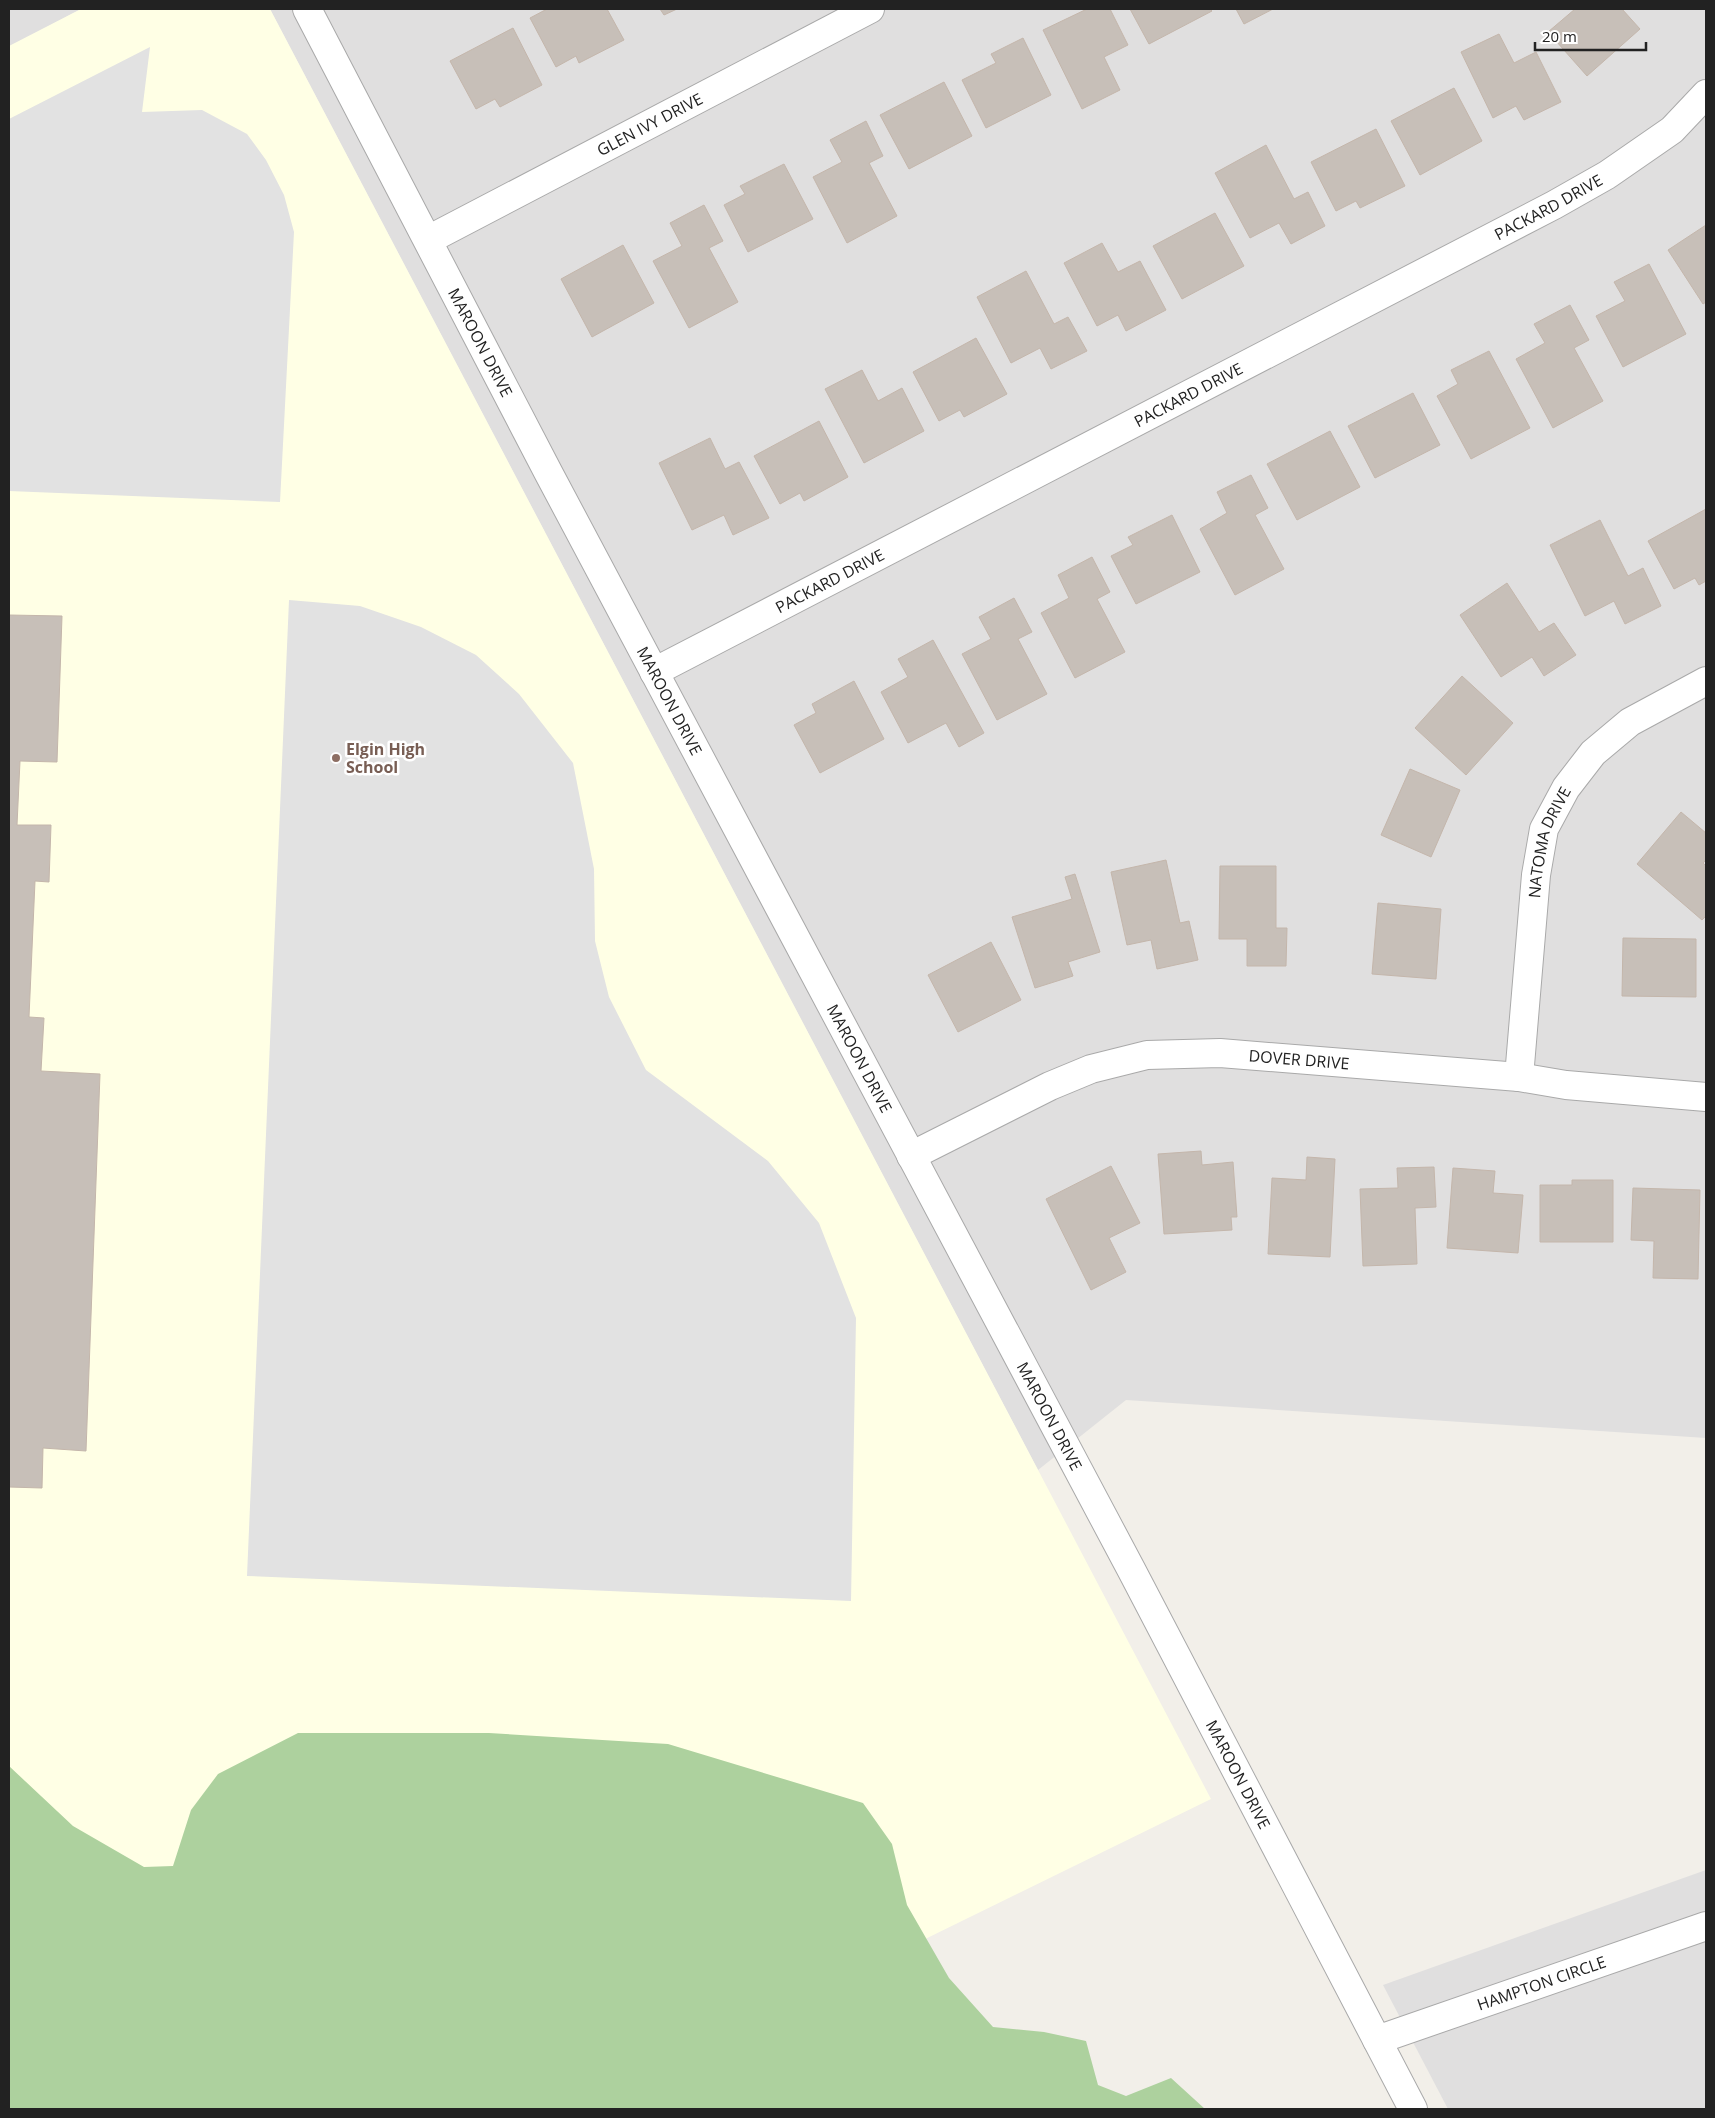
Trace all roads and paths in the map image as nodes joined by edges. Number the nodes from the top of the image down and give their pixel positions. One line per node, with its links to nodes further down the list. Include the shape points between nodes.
1 (307, 9): 4 (street, MAROON DRIVE)
2 (870, 9): 4 (street, GLEN IVY DRIVE)
3 (1706, 94): 5 (street, PACKARD DRIVE, via 1672,130 1607,175 1554,206)
4 (428, 240): 5 (street, MAROON DRIVE)
5 (654, 672): 9 (street, MAROON DRIVE)
6 (1706, 681): 7 (street, NATOMA DRIVE, via 1630,722 1593,753 1566,788 1544,829 1536,875)
7 (1519, 1077): 8 (street, DOVER DRIVE); 9 (street, DOVER DRIVE, via 1220,1053 1147,1055 1091,1069 1050,1086)
8 (1706, 1096)
9 (911, 1156): 11 (street, MAROON DRIVE)
10 (1706, 1926): 11 (street, HAMPTON CIRCLE)
11 (1377, 2040): 12 (street, MAROON DRIVE)
12 (1413, 2109)

